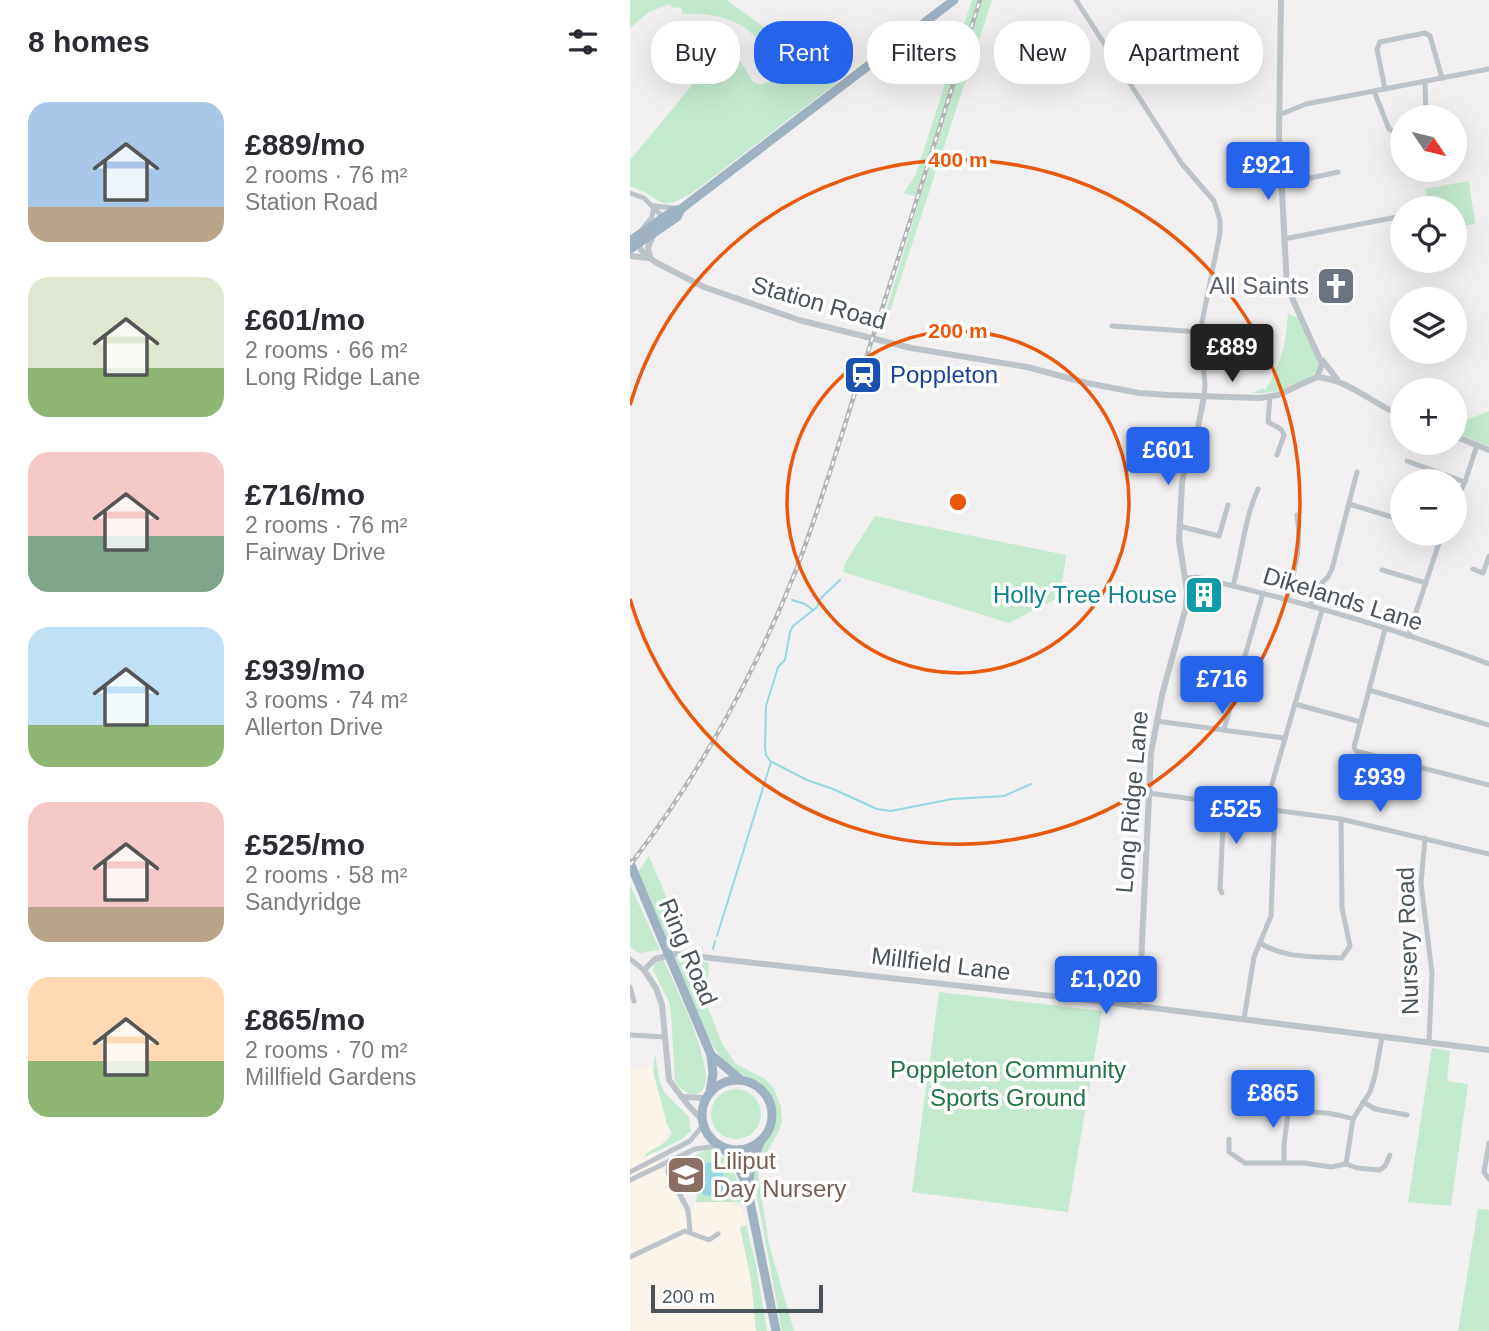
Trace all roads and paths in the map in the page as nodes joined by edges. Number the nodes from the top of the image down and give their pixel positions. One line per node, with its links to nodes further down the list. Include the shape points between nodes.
1 (954, 0): 16 (highway)
2 (1076, 0): 25 (street, via 1182,164 1214,201 1220,233)
3 (1281, 0): 10 (street)
4 (1489, 69): 5 (street)
5 (1443, 78): 6 (street); 7 (street, via 1430,36 1425,33 1380,42 1377,49)
6 (1425, 81): 7 (street); 9 (street)
7 (1385, 89): 8 (street)
8 (1374, 91): 10 (street, via 1306,104); 11 (street)
9 (1426, 105)
10 (1279, 115): 12 (street)
11 (1390, 130)
12 (1281, 169): 13 (street, via 1296,170 1297,181); 20 (street)
13 (1338, 172)
14 (630, 193): 15 (street)
15 (654, 206): 16 (street); 18 (street); 21 (street)
16 (681, 209): 18 (highway)
17 (1390, 218): 20 (street)
18 (666, 221): 19 (highway); 21 (highway)
19 (655, 233): 21 (highway); 23 (street, via 648,247)
20 (1284, 239): 26 (street, via 1287,286)
21 (634, 241): 23 (street, Station Road)
22 (630, 256): 23 (street)
23 (651, 259): 30 (street, Station Road, via 726,295 829,328 1139,393)
24 (1112, 326): 25 (street)
25 (1200, 332): 30 (street)
26 (1321, 358): 27 (street); 28 (street)
27 (1317, 377): 28 (street); 29 (street, Station Road)
28 (1337, 379): 31 (street)
29 (1270, 396): 30 (street, Station Road); 35 (street, via 1268,422 1284,435)
30 (1204, 397): 45 (street, Long Ridge Lane, via 1182,483)
31 (1390, 409)
32 (1467, 441): 33 (street)
33 (1477, 445): 34 (street); 39 (street)
34 (1489, 450)
35 (1277, 455)
36 (1407, 461): 37 (street)
37 (1429, 469)
38 (1357, 472): 41 (street)
39 (1467, 476)
40 (1258, 489): 52 (street, via 1248,510)
41 (1349, 504): 44 (street); 55 (street, via 1332,569 1316,589)
42 (1228, 505): 45 (street, via 1219,536)
43 (1297, 515): 54 (street, via 1301,537)
44 (1390, 516)
45 (1179, 526): 50 (street, Long Ridge Lane)
46 (1438, 546): 51 (street)
47 (1489, 556): 48 (street, via 1483,573)
48 (1473, 569)
49 (1382, 570): 51 (street)
50 (1186, 578): 52 (street, Dikelands Lane); 62 (street, Long Ridge Lane, via 1186,607)
51 (1426, 583): 58 (street)
52 (1233, 586): 53 (street, Dikelands Lane)
53 (1263, 593): 54 (street, Dikelands Lane); 65 (street)
54 (1287, 599): 55 (street, Dikelands Lane)
55 (1310, 606): 56 (street, Dikelands Lane)
56 (1322, 610): 57 (street, Dikelands Lane); 61 (street)
57 (1385, 629): 58 (street, Dikelands Lane); 60 (street)
58 (1408, 636): 59 (street, Dikelands Lane)
59 (1489, 664)
60 (1369, 690): 63 (street); 64 (street)
61 (1295, 704): 63 (street); 66 (street)
62 (1155, 721): 65 (street); 68 (street, Long Ridge Lane)
63 (1361, 722): 67 (street, via 1356,751)
64 (1489, 725)
65 (1224, 729): 66 (street)
66 (1284, 738): 70 (street)
67 (1489, 785)
68 (1148, 793): 69 (street); 82 (street, Long Ridge Lane)
69 (1224, 804): 70 (street); 76 (street)
70 (1265, 808): 71 (street)
71 (1275, 809): 72 (street); 77 (street, via 1271,916)
72 (1341, 819): 73 (street); 77 (street, via 1347,953 1342,958 1287,955)
73 (1425, 838): 74 (street); 87 (street, Nursery Road, via 1421,883 1432,973)
74 (1489, 854)
75 (630, 863): 89 (highway, Ring Road)
76 (1222, 892)
77 (1260, 943): 83 (street)
78 (630, 959): 79 (street)
79 (644, 970): 82 (street, Millfield Lane, via 659,957 684,953); 85 (street, via 660,996)
80 (630, 987): 81 (street)
81 (634, 1001)
82 (1139, 1007): 83 (street, Millfield Lane)
83 (1244, 1020): 86 (street, Millfield Lane)
84 (630, 1035): 85 (street)
85 (665, 1037): 92 (street, via 669,1080)
86 (1382, 1037): 87 (street, Millfield Lane); 94 (street, via 1375,1076)
87 (1429, 1042): 88 (street, Millfield Lane)
88 (1489, 1050)
89 (711, 1055): 90 (highway, Ring Road); 91 (highway, Ring Road)
90 (741, 1080): 91 (highway, via 721,1084); 100 (highway, via 761,1089 769,1101 771,1123)
91 (708, 1095): 92 (street); 98 (highway)
92 (682, 1097): 98 (street)
93 (1290, 1099): 95 (street)
94 (1363, 1102): 96 (street); 97 (street)
95 (1290, 1112): 97 (street); 107 (street)
96 (1407, 1115)
97 (1353, 1119): 108 (street)
98 (702, 1122): 102 (highway); 109 (street, via 690,1141)
99 (1229, 1139): 103 (street)
100 (760, 1142): 102 (highway, via 742,1150); 113 (highway)
101 (1489, 1143): 111 (street)
102 (720, 1147): 106 (street, via 702,1147); 113 (highway, via 737,1164)
103 (1229, 1152): 104 (street); 107 (street, via 1245,1163)
104 (1219, 1155)
105 (1390, 1155): 108 (street, via 1380,1170)
106 (671, 1160): 112 (street); 114 (street, via 668,1172 688,1210)
107 (1284, 1162): 108 (street)
108 (1346, 1164)
109 (630, 1172)
110 (1477, 1178): 111 (street)
111 (1487, 1178)
112 (630, 1180)
113 (747, 1187): 117 (highway)
114 (690, 1231): 115 (street, via 709,1240); 116 (street)
115 (718, 1234)
116 (630, 1257)
117 (776, 1331)

